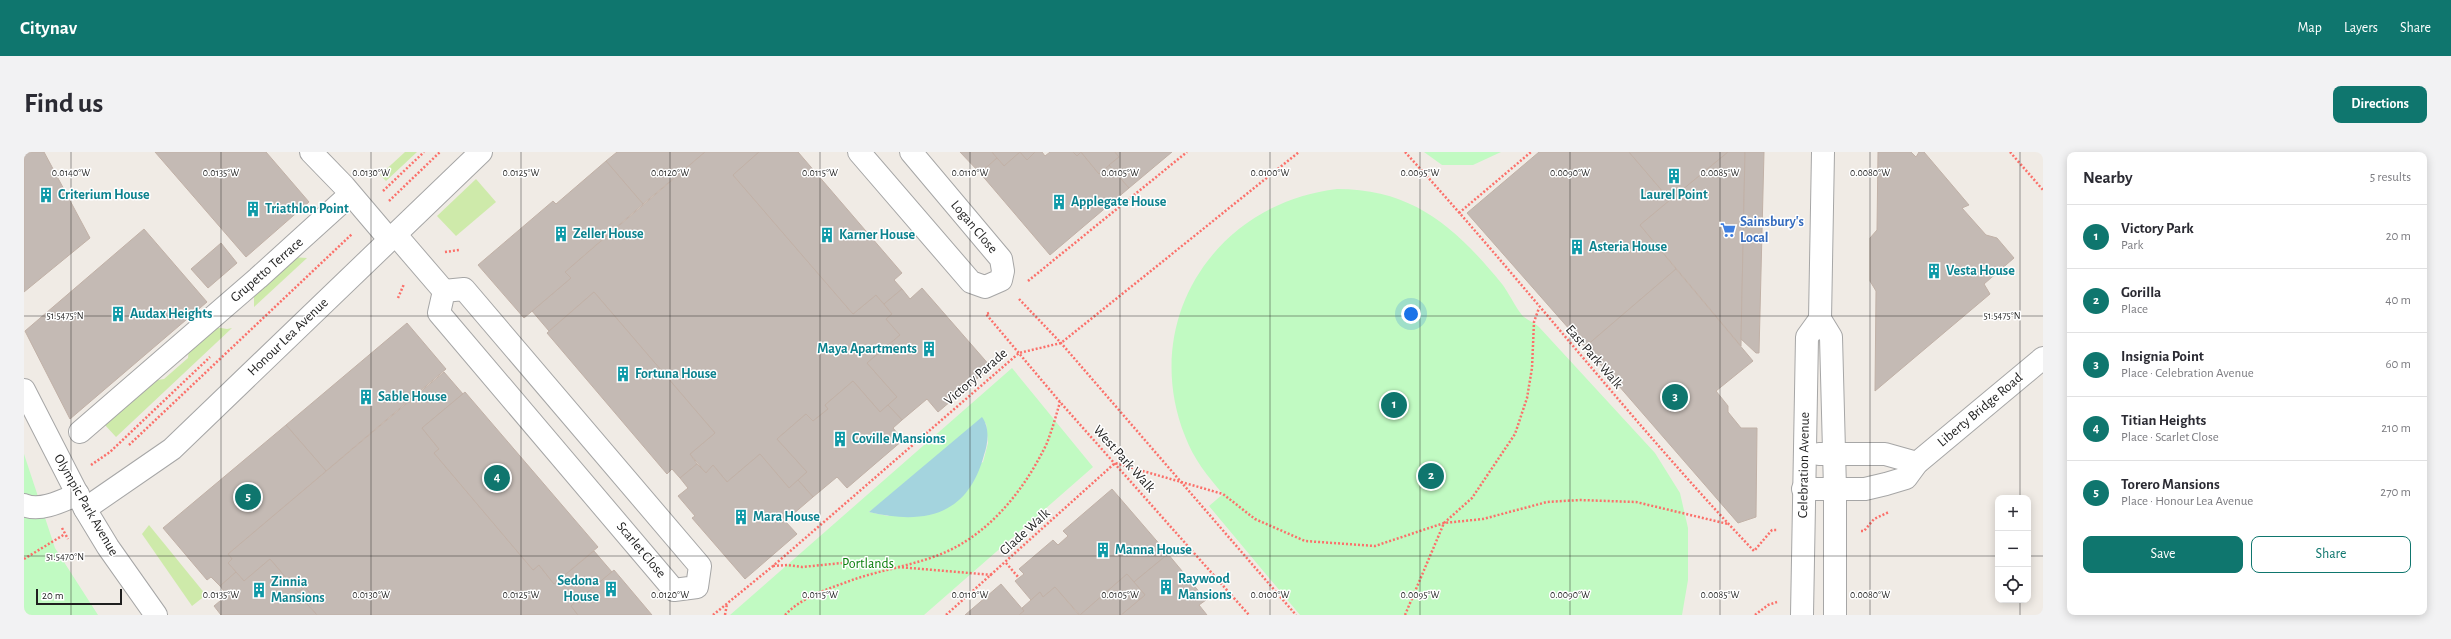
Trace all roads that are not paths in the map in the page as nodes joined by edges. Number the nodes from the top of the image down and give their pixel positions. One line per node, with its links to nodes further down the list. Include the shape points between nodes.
1 (311, 152): 7 (street)
2 (481, 152): 7 (street, Honour Lea Avenue)
3 (859, 152): 4 (street, Logan Close, via 972,282 985,287 1007,286 1001,259)
4 (911, 152)
5 (1822, 152): 9 (street)
6 (343, 202): 12 (street, Grupetto Terrace)
7 (392, 237): 8 (street); 18 (street, Honour Lea Avenue, via 172,449)
8 (444, 291): 8 (street, Scarlet Close, via 464,289 515,341 700,566 696,587 674,590 439,313)
9 (1820, 319): 13 (street, Celebration Avenue, via 1807,337); 14 (street, Celebration Avenue, via 1832,337)
10 (2043, 358): 15 (street, Liberty Bridge Road)
11 (24, 390): 18 (street, Olympic Park Avenue)
12 (80, 432)
13 (1804, 454): 14 (street); 16 (street, Celebration Avenue)
14 (1834, 454): 15 (street, via 1885,454); 17 (street, Celebration Avenue)
15 (1917, 463): 17 (street, Liberty Bridge Road, via 1906,478 1897,481 1865,489)
16 (1803, 489): 17 (street, Liberty Bridge Road); 21 (street, Celebration Avenue)
17 (1835, 489): 22 (street, Celebration Avenue)
18 (82, 502): 19 (street, Honour Lea Avenue, via 31,508); 20 (street, Olympic Park Avenue, via 108,547)
19 (24, 506)
20 (156, 615)
21 (1802, 615)
22 (1835, 615)

